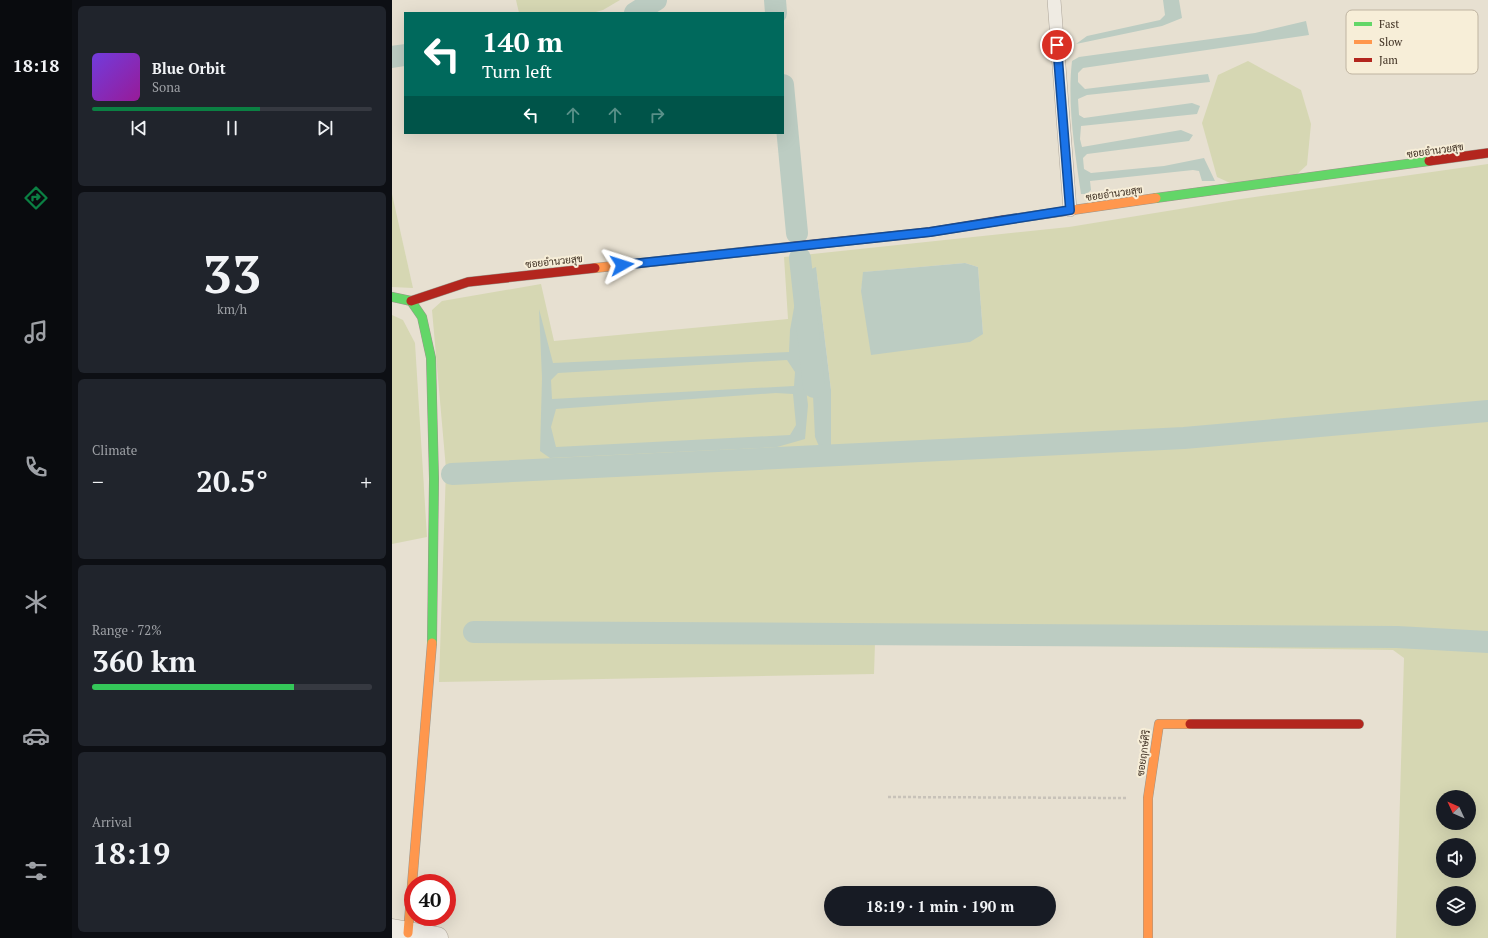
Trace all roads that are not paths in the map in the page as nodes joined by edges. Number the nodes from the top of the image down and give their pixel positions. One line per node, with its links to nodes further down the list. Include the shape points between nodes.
1 (1054, 0): 3 (lane)
2 (1488, 154): 3 (street, ซอยอำนวยสุข)
3 (1070, 210): 5 (street, ซอยอำนวยสุข, via 930,232 468,282)
4 (392, 297): 5 (street)
5 (411, 301): 7 (street, via 422,317 431,358 434,479 432,644)
6 (1359, 724): 9 (street, ซอยฤกษ์ศิริ, via 1158,724 1148,798)
7 (400, 931): 8 (street)
8 (438, 938)
9 (1148, 938)

